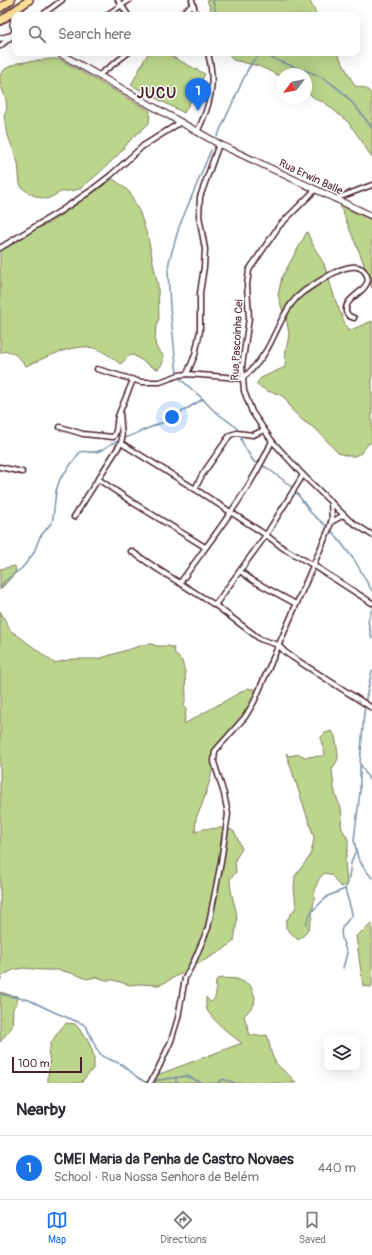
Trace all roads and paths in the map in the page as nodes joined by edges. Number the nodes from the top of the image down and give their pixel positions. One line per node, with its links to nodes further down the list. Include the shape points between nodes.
1 (11, 0): 9 (highway)
2 (29, 0): 10 (highway)
3 (62, 0): 11 (street)
4 (118, 0): 7 (street)
5 (129, 0): 7 (street)
6 (192, 0): 8 (street)
7 (122, 5): 12 (street); 13 (street)
8 (193, 5): 14 (street); 15 (street)
9 (0, 8)
10 (15, 10): 16 (highway)
11 (46, 12)
12 (112, 12)
13 (126, 12)
14 (184, 12)
15 (195, 12)
16 (0, 20)
17 (12, 36): 19 (street)
18 (12, 37): 20 (street)
19 (0, 38)
20 (0, 46)
21 (64, 56): 24 (street, Rua Erwin Balle)
22 (124, 56): 24 (street)
23 (209, 56): 26 (street, via 212,74 210,99)
24 (99, 75): 25 (street, Rua Erwin Balle)
25 (181, 122): 26 (street, Rua Erwin Balle); 32 (street, via 150,141 93,189)
26 (197, 132): 27 (street, Rua Erwin Balle)
27 (219, 144): 29 (street, Rua Erwin Balle); 35 (street, via 198,207 205,249 200,293 200,331 195,355)
28 (372, 185): 30 (street)
29 (315, 190): 30 (street, Rua Erwin Balle); 36 (street, Rua Pascoinha Cei, via 279,226 249,270 247,285 250,309)
30 (335, 199): 31 (street, Rua Erwin Balle)
31 (372, 216)
32 (0, 248)
33 (354, 318): 36 (street, via 346,312 347,306 368,280 364,270 356,267 335,272 298,296 288,309 262,357)
34 (98, 370): 37 (street)
35 (187, 374): 36 (street); 37 (street, via 160,382)
36 (242, 379): 40 (street, Rua Pascoinha Cei, via 252,412)
37 (133, 380): 38 (street)
38 (120, 410): 39 (street, via 114,437 83,434); 42 (street)
39 (60, 427)
40 (264, 430): 41 (street, Rua Pascoinha Cei); 47 (street, via 252,435 230,435)
41 (272, 441): 45 (street, Rua Pascoinha Cei); 49 (street)
42 (121, 444): 46 (street); 47 (street)
43 (0, 467): 44 (street)
44 (22, 472)
45 (304, 475): 48 (street, Rua Pascoinha Cei); 53 (street)
46 (98, 479): 51 (street); 55 (street)
47 (195, 489): 49 (street)
48 (331, 502): 50 (street, Rua Pascoinha Cei); 52 (street)
49 (230, 512): 53 (street); 55 (street)
50 (344, 515): 52 (street); 54 (street, Rua Pascoinha Cei)
51 (74, 517)
52 (331, 522): 57 (street)
53 (266, 535): 57 (street); 58 (street)
54 (372, 535)
55 (205, 547): 59 (street)
56 (131, 551): 59 (street)
57 (313, 565): 60 (street); 61 (street)
58 (240, 571): 61 (street); 62 (street)
59 (180, 582): 62 (street)
60 (372, 603)
61 (296, 604): 63 (street)
62 (215, 605): 63 (street, via 260,639)
63 (278, 645): 64 (street, via 292,657); 65 (street, via 260,690 245,717 215,751 214,762 228,814 222,862 208,928 185,978 171,1041)
64 (372, 708)
65 (150, 1083)

